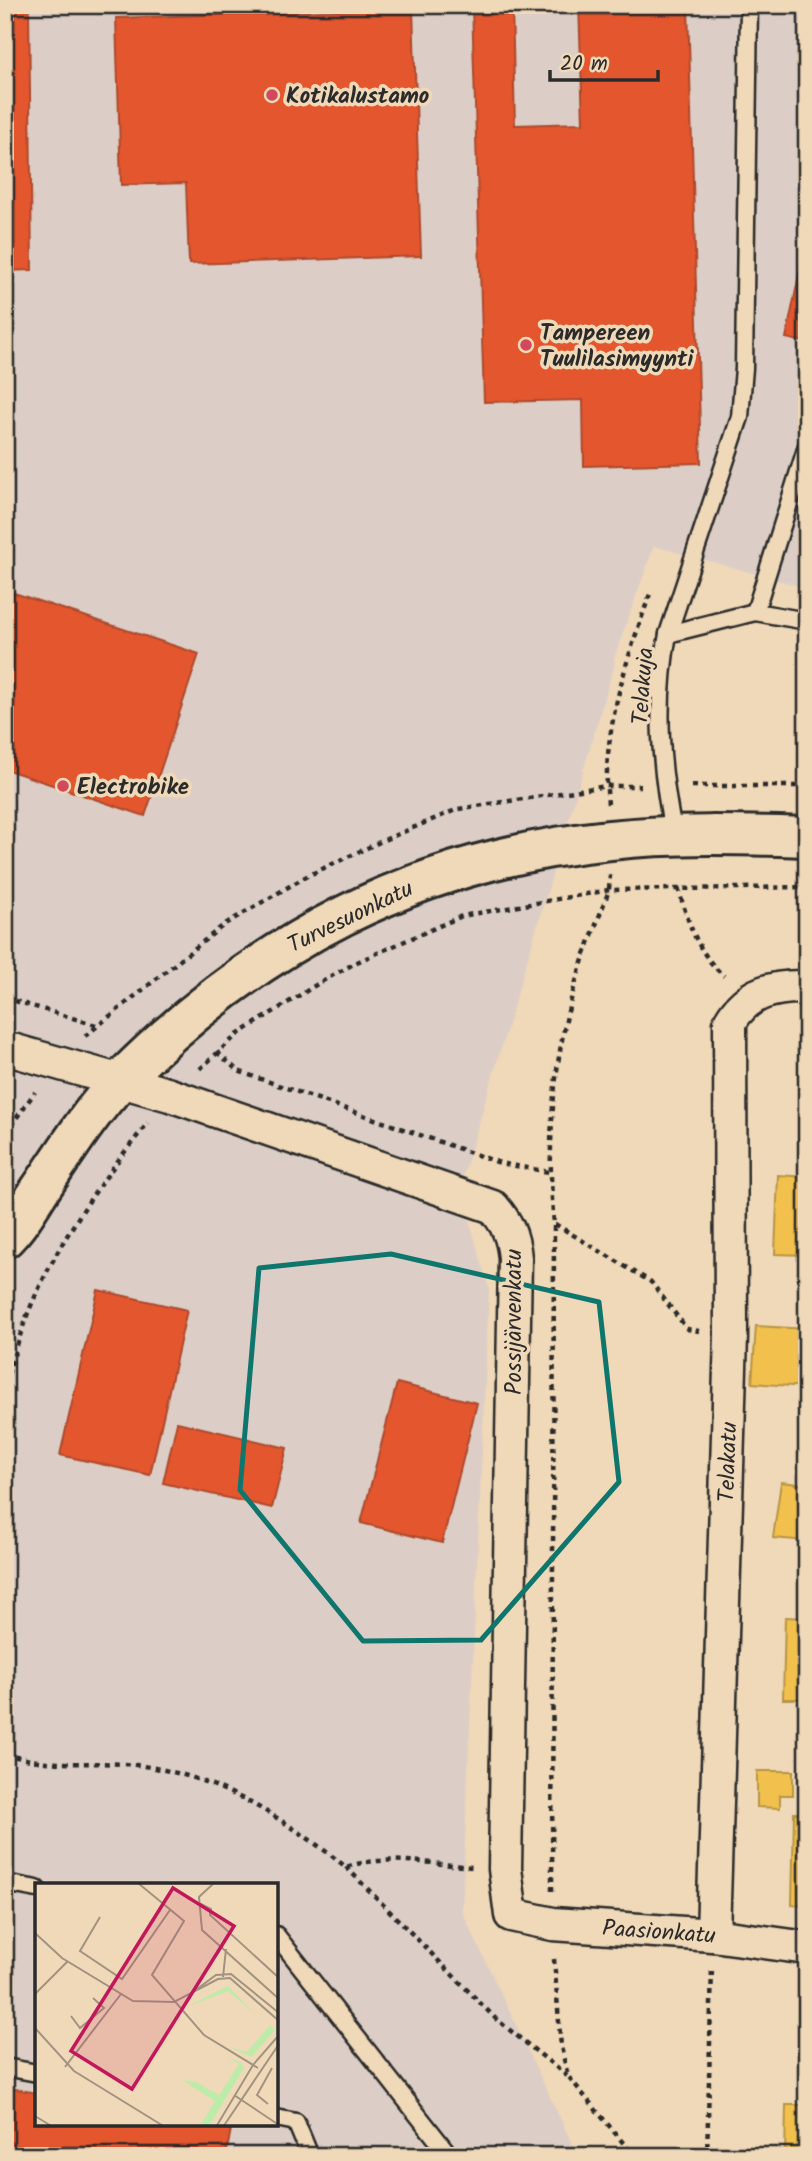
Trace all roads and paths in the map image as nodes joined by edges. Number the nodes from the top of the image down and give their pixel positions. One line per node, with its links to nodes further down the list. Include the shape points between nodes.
1 (749, 5): 6 (lane, Telakuja, via 740,417)
2 (807, 446): 4 (lane)
3 (651, 592): 9 (path, via 613,725 606,786)
4 (755, 612): 5 (lane); 6 (lane)
5 (807, 621)
6 (668, 634): 8 (lane, Telakuja, via 660,714 664,787)
7 (807, 837): 8 (main road, Turvesuonkatu)
8 (675, 838): 9 (main road, Turvesuonkatu)
9 (611, 840): 12 (path); 17 (main road, Turvesuonkatu, via 466,866 371,901 273,954)
10 (807, 887): 11 (path)
11 (678, 888): 12 (path); 16 (path, via 702,951 720,974)
12 (609, 890): 20 (path, via 462,916 319,983 237,1035); 23 (path, via 575,985 561,1049)
13 (807, 987): 16 (street, via 769,990)
14 (141, 991): 17 (path)
15 (5, 998): 18 (path)
16 (751, 998): 26 (street, Telakatu, via 730,1022)
17 (179, 1024): 20 (path); 21 (main road, Turvesuonkatu)
18 (96, 1026)
19 (5, 1048): 21 (street, Possijärvenkatu)
20 (218, 1053): 22 (path); 23 (path, via 238,1071 500,1163)
21 (120, 1082): 22 (street, Possijärvenkatu); 25 (main road, Turvesuonkatu, via 78,1132)
22 (170, 1095): 27 (path, via 111,1168 50,1265); 30 (street, Possijärvenkatu, via 493,1207 507,1223 515,1258)
23 (549, 1172): 24 (path)
24 (554, 1223): 26 (path, via 651,1282 687,1329); 31 (path)
25 (8, 1243)
26 (731, 1335): 36 (street, Telakatu)
27 (5, 1384)
28 (5, 1753): 29 (path, via 37,1761 143,1766 184,1776 269,1812)
29 (346, 1867): 30 (path, via 380,1861); 41 (path, via 496,2019)
30 (505, 1869): 31 (path); 34 (street, Possijärvenkatu)
31 (552, 1874): 35 (path)
32 (5, 1883): 33 (lane)
33 (35, 1889)
34 (511, 1915): 35 (street, Paasionkatu)
35 (553, 1924): 36 (street, Paasionkatu); 41 (path, via 555,1992)
36 (713, 1935): 38 (street, Paasionkatu); 46 (path)
37 (278, 1938): 44 (lane)
38 (807, 1948)
39 (5, 2067): 40 (lane)
40 (35, 2073)
41 (568, 2076): 45 (path)
42 (278, 2118): 43 (lane, via 296,2122)
43 (310, 2156)
44 (450, 2156)
45 (634, 2156)
46 (707, 2156)

